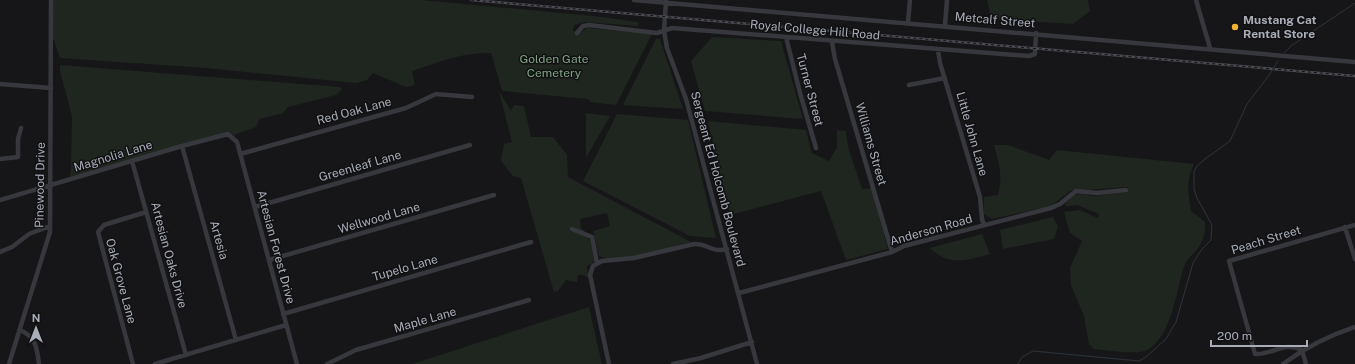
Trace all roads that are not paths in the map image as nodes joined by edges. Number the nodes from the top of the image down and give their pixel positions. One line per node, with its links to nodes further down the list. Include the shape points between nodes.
1 (51, 0): 20 (street, Pinewood Drive)
2 (634, 0): 6 (street, Metcalf Street)
3 (910, 0): 7 (street)
4 (947, 0): 8 (street)
5 (1196, 0): 14 (street)
6 (666, 1): 7 (street, Metcalf Street); 9 (street, Sergeant Ed Holcomb Boulevard)
7 (908, 22): 8 (street, Metcalf Street)
8 (945, 25): 11 (street, Metcalf Street)
9 (664, 31): 10 (street, Royal College Hill Road, via 588,25 583,26); 12 (street, Royal College Hill Road, via 672,28); 42 (street, Sergeant Ed Holcomb Boulevard, via 667,48 686,99)
10 (577, 33)
11 (1036, 33): 14 (street, Metcalf Street); 15 (street, Royal College Hill Road, via 1035,54 1029,56)
12 (786, 37): 13 (street, Royal College Hill Road); 26 (street, Turner Street)
13 (832, 42): 15 (street, Royal College Hill Road); 44 (street, Williams Street)
14 (1210, 48): 16 (street, Metcalf Street)
15 (938, 50): 17 (street, Little John Lane)
16 (1355, 62)
17 (945, 78): 19 (street); 36 (street, Little John Lane, via 980,197)
18 (0, 84): 20 (street)
19 (909, 85)
20 (51, 88): 30 (street, Pinewood Drive)
21 (472, 97): 27 (street, Red Oak Lane, via 436,94 412,106)
22 (21, 128): 28 (street, via 18,157)
23 (232, 136): 25 (street, Magnolia Lane, via 225,134); 27 (street, Artesian Forest Drive, via 238,142)
24 (470, 145): 34 (street, Greenleaf Lane)
25 (182, 146): 29 (street, Magnolia Lane); 54 (street, Artesia)
26 (816, 148)
27 (240, 154): 34 (street, Artesian Forest Drive)
28 (0, 159)
29 (132, 161): 30 (street, Magnolia Lane); 35 (street, Artesian Oaks Drive)
30 (50, 186): 33 (street, Magnolia Lane); 38 (street, Pinewood Drive)
31 (1126, 190): 36 (street, Anderson Road, via 1076,192 1051,208)
32 (494, 195): 46 (street, Wellwood Lane)
33 (0, 200)
34 (255, 207): 46 (street, Artesian Forest Drive)
35 (146, 212): 57 (street, Artesian Oaks Drive); 60 (street, Oak Grove Lane, via 104,225 98,232)
36 (984, 225): 44 (street, Anderson Road, via 904,246)
37 (1355, 225): 39 (street, Peach Street)
38 (50, 226): 43 (street, via 30,234); 53 (street, Pinewood Drive)
39 (1345, 227): 45 (street); 56 (street, Peach Street, via 1229,261 1255,354 1290,346)
40 (572, 229): 47 (street, via 592,237)
41 (531, 242): 50 (street, Tupelo Lane)
42 (727, 249): 47 (street, via 714,251 703,244 694,244 634,258); 48 (street, Sergeant Ed Holcomb Boulevard)
43 (0, 252)
44 (892, 252): 48 (street, Anderson Road)
45 (1355, 259)
46 (269, 260): 50 (street, Artesian Forest Drive)
47 (597, 263): 64 (street, via 591,269 590,275)
48 (739, 293): 55 (street, Sergeant Ed Holcomb Boulevard)
49 (530, 300): 63 (street, Maple Lane, via 356,350)
50 (284, 314): 51 (street, Artesian Forest Drive)
51 (286, 325): 54 (street); 62 (street, Artesian Forest Drive)
52 (1355, 327): 56 (street)
53 (20, 330): 58 (street, Pinewood Drive); 59 (street, via 36,342)
54 (236, 340): 57 (street)
55 (752, 342): 65 (street); 66 (street, Sergeant Ed Holcomb Boulevard)
56 (1302, 350): 67 (street); 68 (street)
57 (186, 355): 61 (street)
58 (9, 364)
59 (39, 364)
60 (133, 364)
61 (155, 364)
62 (297, 364)
63 (327, 364)
64 (609, 364)
65 (673, 364)
66 (758, 364)
67 (1283, 364)
68 (1306, 364)

